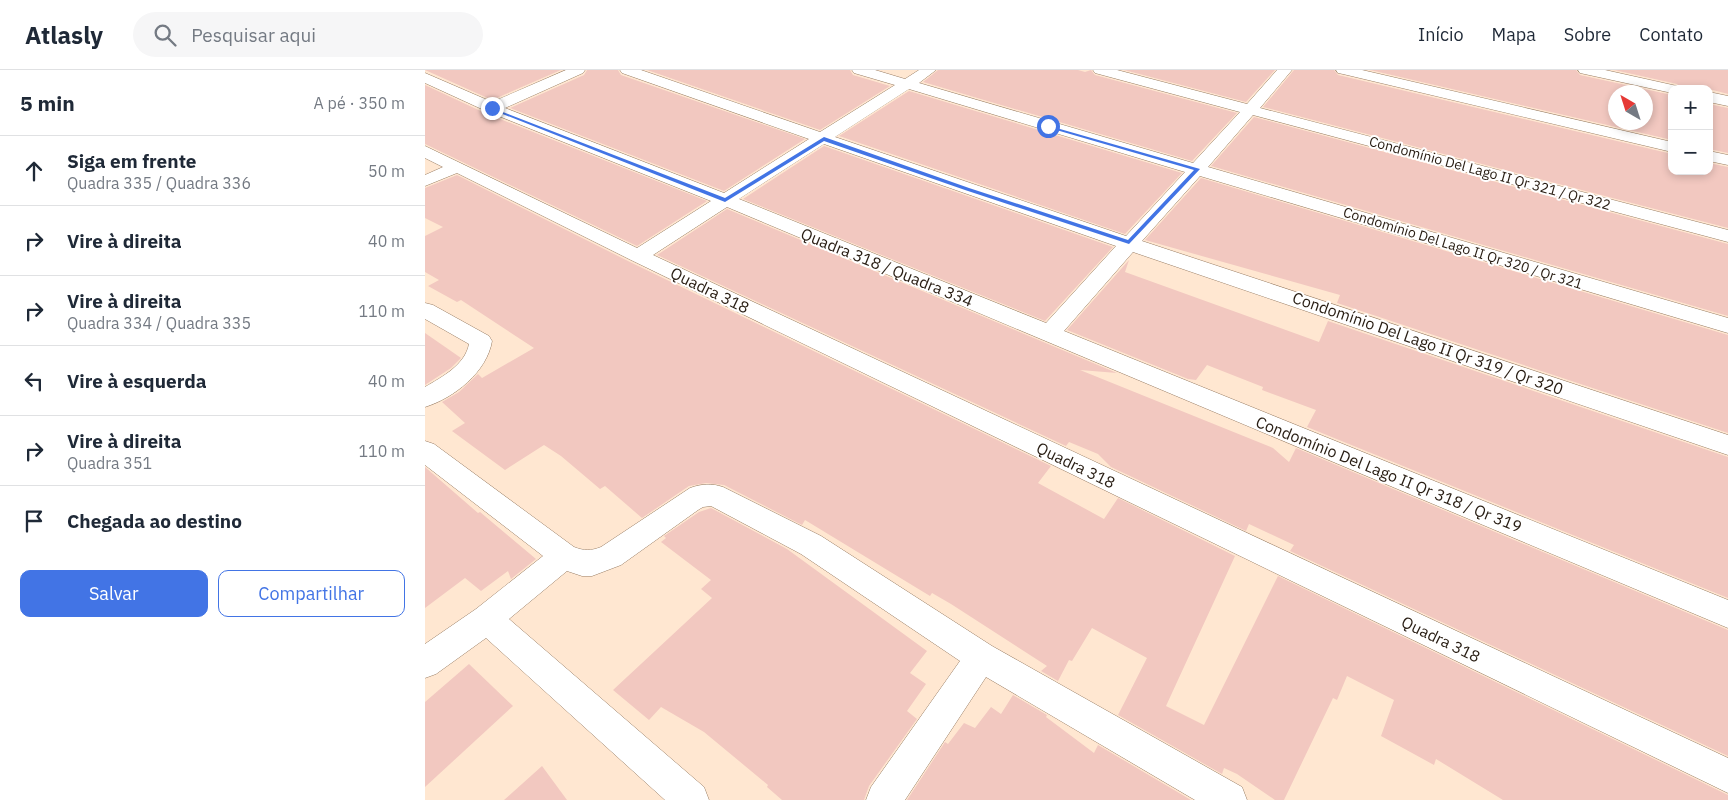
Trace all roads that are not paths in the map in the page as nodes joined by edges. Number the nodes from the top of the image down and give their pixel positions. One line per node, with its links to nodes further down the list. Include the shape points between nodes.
1 (577, 70): 14 (street)
2 (627, 70): 16 (street, Condomínio Del Lago II Qr 319 / Qr 320)
3 (859, 70): 10 (street, Condomínio Del Lago II Qr 320 / Qr 321)
4 (929, 70): 10 (street)
5 (1100, 70): 15 (street, Condomínio Del Lago II Qr 321 / Qr 322)
6 (1285, 70): 15 (street)
7 (1343, 70): 17 (street)
8 (1585, 70): 11 (street)
9 (425, 77): 14 (street, Quadra 318 / Quadra 334)
10 (907, 84): 16 (street); 22 (street, Condomínio Del Lago II Qr 320 / Qr 321)
11 (1668, 88)
12 (1713, 98): 13 (street)
13 (1728, 101)
14 (492, 108): 24 (street, Quadra 318 / Quadra 334)
15 (1251, 109): 22 (street); 25 (street, Condomínio Del Lago II Qr 321 / Qr 322)
16 (824, 139): 24 (street); 26 (street, Condomínio Del Lago II Qr 319 / Qr 320)
17 (1668, 146)
18 (425, 151): 21 (street, Quadra 318)
19 (1713, 157): 20 (street)
20 (1728, 160)
21 (457, 166): 23 (street); 27 (street, Quadra 318)
22 (1197, 169): 26 (street); 29 (street, Condomínio Del Lago II Qr 320 / Qr 321)
23 (425, 181)
24 (725, 200): 27 (street); 30 (street, Quadra 318 / Quadra 334)
25 (1728, 236)
26 (1129, 242): 30 (street); 32 (street, Condomínio Del Lago II Qr 319 / Qr 320)
27 (638, 256): 39 (street, Quadra 318)
28 (425, 310): 31 (street, via 481,340 480,352 469,366)
29 (1728, 326)
30 (1049, 334): 35 (street, Condomínio Del Lago II Qr 318 / Qr 319)
31 (425, 398)
32 (1728, 444)
33 (425, 452): 34 (street)
34 (564, 556): 36 (street); 37 (street, via 582,564 597,563 688,502 699,496 714,495 811,545)
35 (1728, 614)
36 (487, 619): 38 (street); 40 (street)
37 (981, 657): 41 (street); 42 (street)
38 (425, 663)
39 (1728, 776)
40 (691, 800)
41 (884, 800)
42 (1229, 800)

